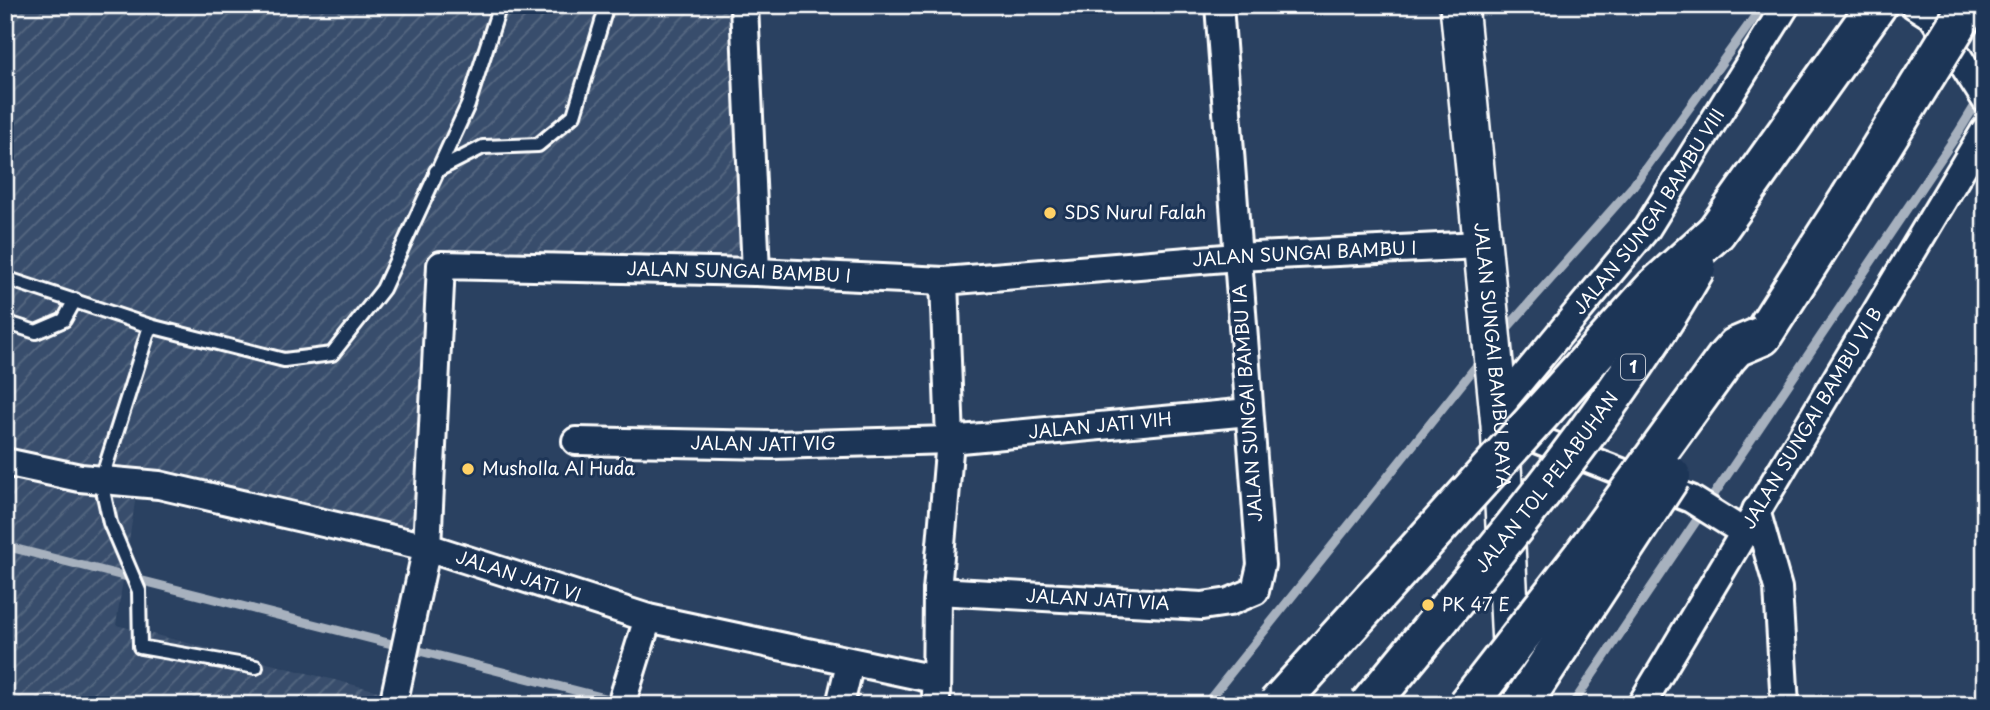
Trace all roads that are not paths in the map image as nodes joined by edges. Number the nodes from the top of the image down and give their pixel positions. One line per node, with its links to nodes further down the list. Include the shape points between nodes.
1 (500, 5): 12 (lane, via 468,104)
2 (607, 5): 12 (lane, via 574,115 538,145 483,147)
3 (744, 5): 16 (street)
4 (1219, 5): 15 (street, JALAN SUNGAI BAMBU IA)
5 (1459, 5): 14 (street, JALAN SUNGAI BAMBU RAYA)
6 (1786, 5): 24 (street, JALAN SUNGAI BAMBU VIII, via 1647,228)
7 (1877, 5): 13 (highway, JALAN TOL PELABUHAN / 1)
8 (1914, 5): 10 (street, via 1933,17)
9 (1969, 5): 22 (highway, bridge)
10 (1977, 88)
11 (1985, 130): 29 (street, JALAN SUNGAI BAMBU VI B)
12 (436, 171): 21 (lane, via 383,289 332,354 284,360)
13 (1716, 232): 40 (highway, bridge, via 1655,287); 41 (highway, JALAN TOL PELABUHAN / 1, bridge, via 1675,304 1599,417)
14 (1480, 245): 15 (street, JALAN SUNGAI BAMBU I); 24 (street, JALAN SUNGAI BAMBU RAYA)
15 (1237, 257): 18 (street, JALAN SUNGAI BAMBU I); 23 (street, JALAN SUNGAI BAMBU IA)
16 (756, 272): 18 (street, JALAN SUNGAI BAMBU I); 30 (street, JALAN SUNGAI BAMBU I, via 441,265)
17 (5, 278): 19 (lane)
18 (944, 281): 25 (street, JALAN JATI VI)
19 (75, 300): 20 (lane, via 64,320 36,332); 21 (lane)
20 (5, 322)
21 (150, 326): 28 (lane)
22 (1762, 336): 42 (highway, bridge, via 1736,347 1727,357 1585,553); 44 (highway, bridge)
23 (1249, 412): 25 (street, JALAN JATI VIH); 32 (street, JALAN SUNGAI BAMBU IA, via 1261,565)
24 (1499, 416): 29 (street, via 1717,514); 43 (street, JALAN SUNGAI BAMBU RAYA)
25 (950, 440): 26 (street, JALAN JATI VIG, via 772,445); 31 (street, JALAN JATI VI)
26 (576, 441)
27 (5, 461): 28 (street, JALAN JATI VI)
28 (101, 481): 30 (street, JALAN JATI VI, via 159,485); 35 (lane, via 110,523 136,585 140,647)
29 (1749, 520): 45 (street, JALAN SUNGAI BAMBU VI B); 46 (street, via 1778,588)
30 (428, 547): 33 (street, JALAN JATI VI); 38 (street, JALAN SUNGAI BAMBU I)
31 (937, 591): 32 (street, JALAN JATI VIA, via 1202,606 1229,602); 36 (street, JALAN JATI VI)
32 (1255, 591)
33 (648, 618): 34 (street, JALAN JATI VI); 37 (street)
34 (850, 663): 36 (street, JALAN JATI VI); 39 (street)
35 (256, 667)
36 (935, 692)
37 (624, 696)
38 (393, 705)
39 (840, 705)
40 (1277, 705)
41 (1369, 705)
42 (1467, 705)
43 (1514, 705)
44 (1521, 705)
45 (1642, 705)
46 (1786, 705)

